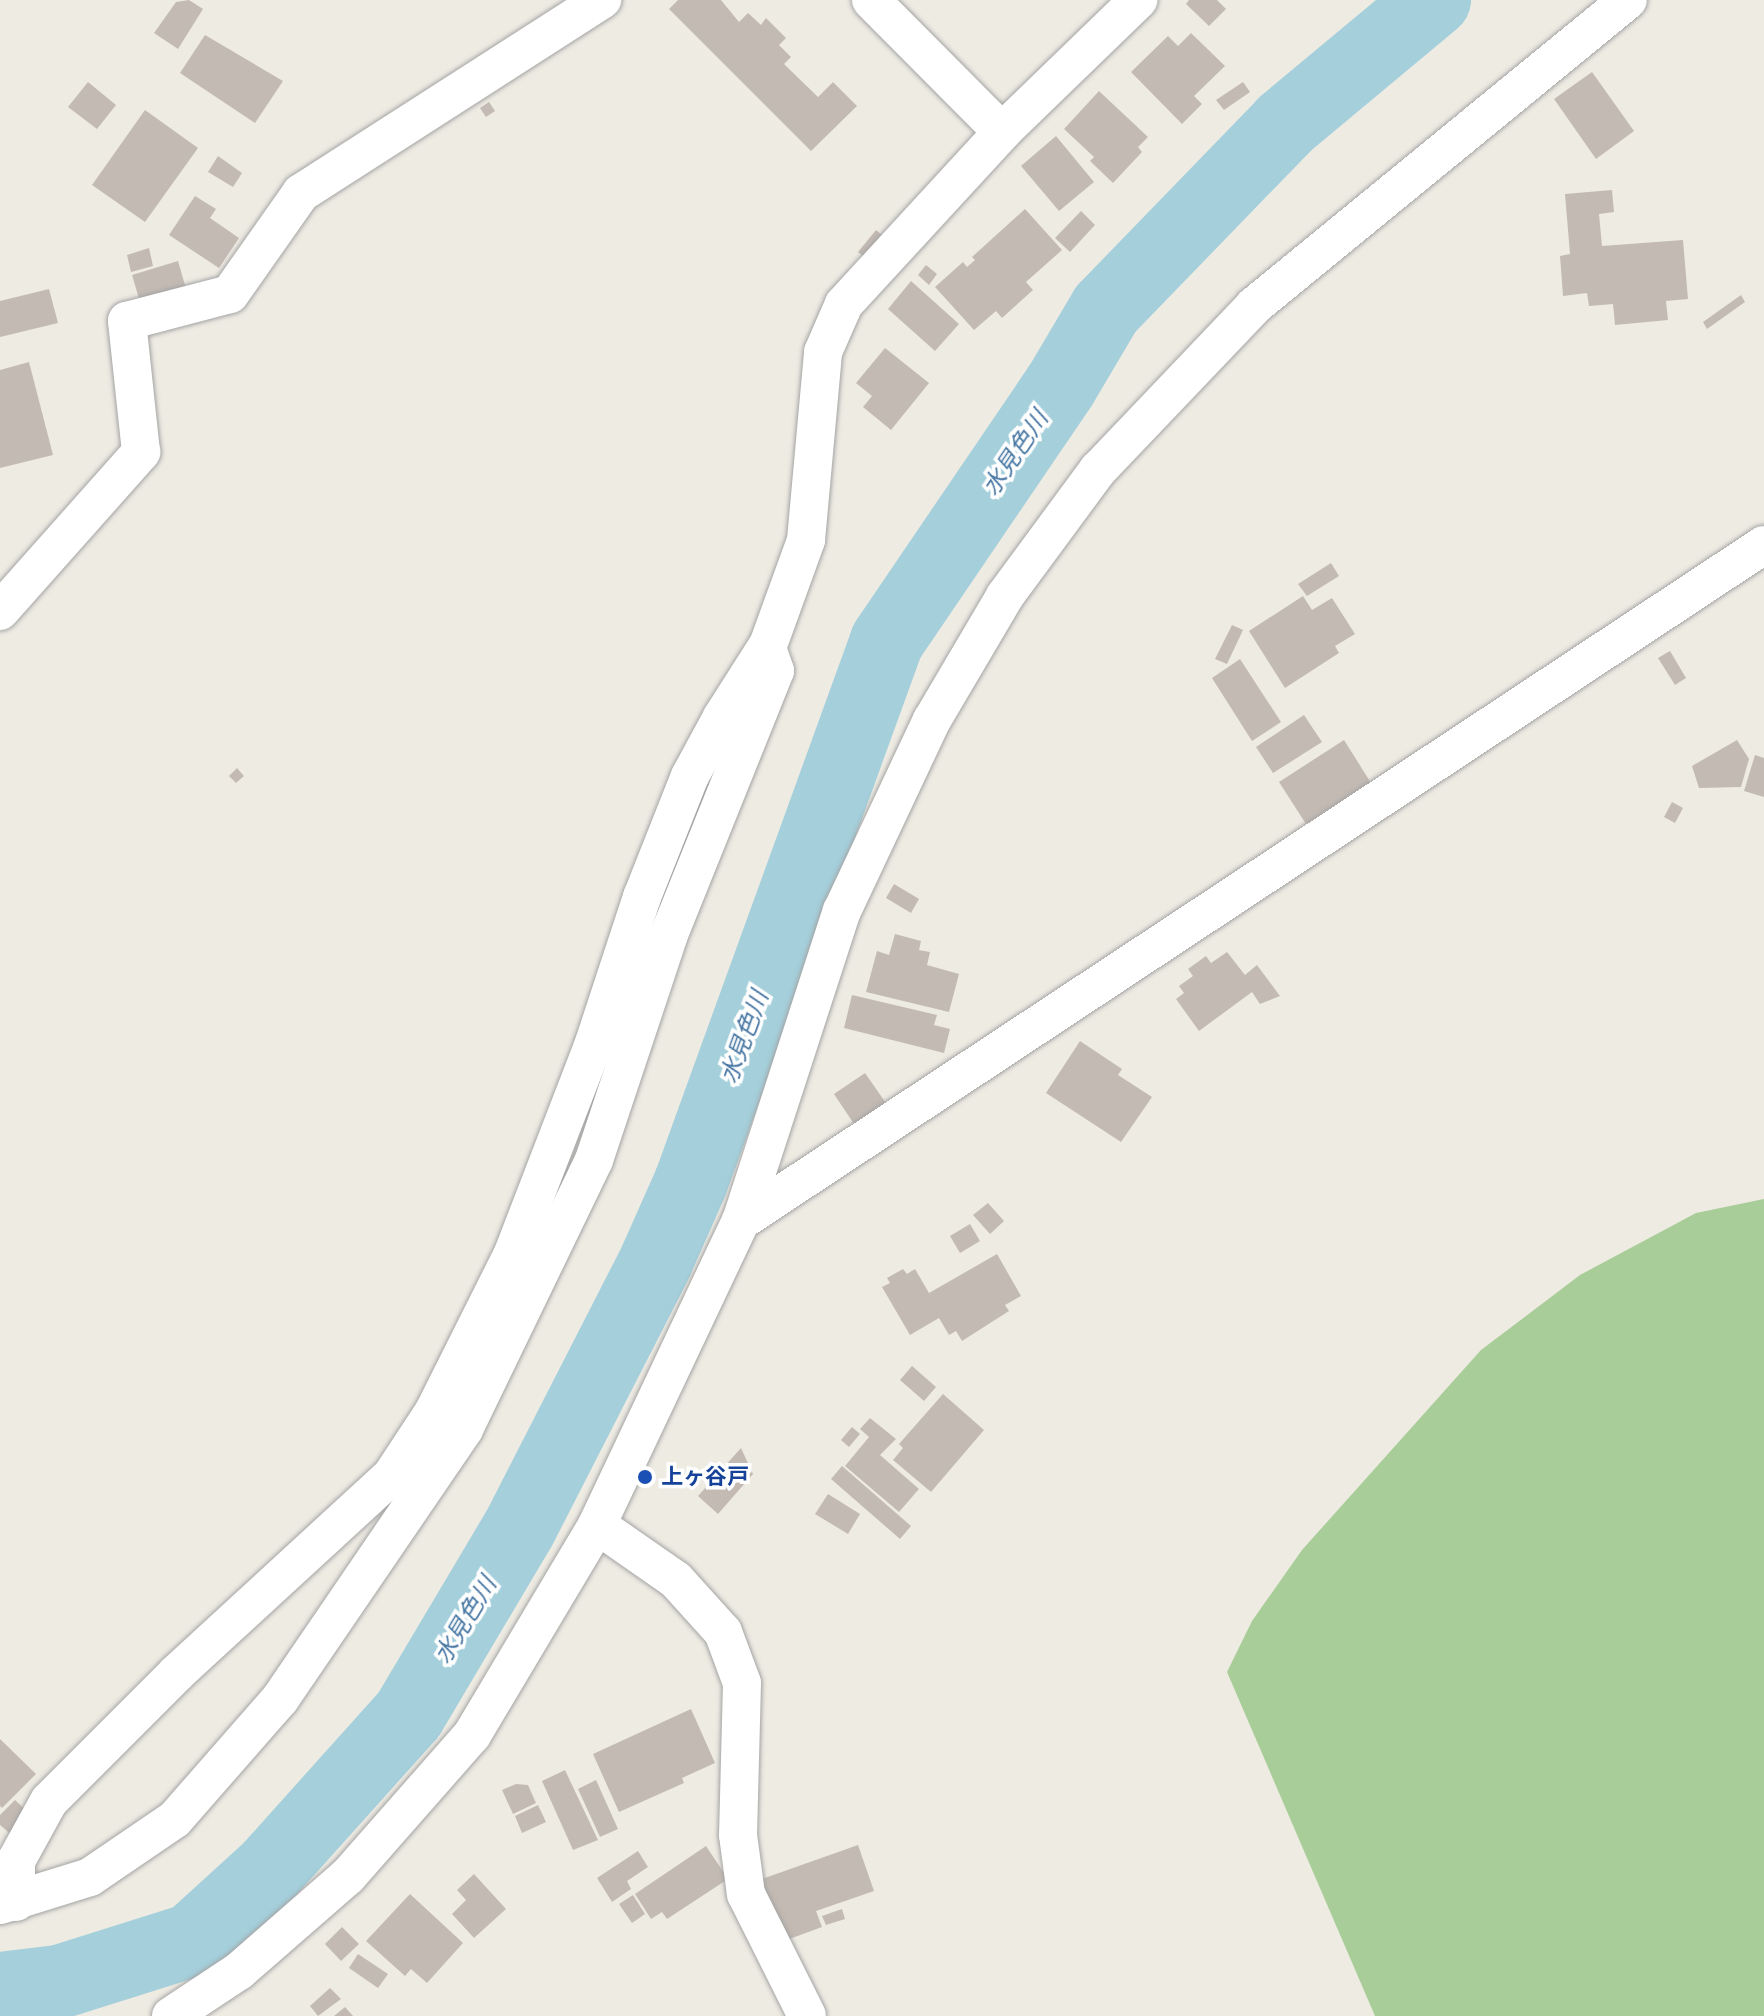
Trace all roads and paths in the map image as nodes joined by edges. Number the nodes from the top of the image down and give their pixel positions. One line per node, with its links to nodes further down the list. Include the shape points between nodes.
1 (602, 0): 7 (street, via 301,193 230,294 127,321 141,452)
2 (871, 0): 5 (street)
3 (1138, 0): 5 (street)
4 (1628, 0): 9 (street, via 1254,306 1098,470 1005,596 932,720 842,911)
5 (1002, 132): 8 (street, via 844,304 823,352 806,540)
6 (1764, 545): 9 (street)
7 (0, 611)
8 (767, 648): 11 (street, via 690,776 513,1253 434,1411 392,1475 188,1663 49,1801 16,1861); 11 (street, via 775,671 668,937 594,1160 464,1429 280,1699 175,1819 90,1877)
9 (741, 1221): 10 (street)
10 (597, 1525): 12 (street, via 472,1735 348,1876 239,1971); 13 (street, via 676,1580 723,1632 742,1683 738,1835 746,1894)
11 (8, 1903)
12 (171, 2016)
13 (807, 2016)

